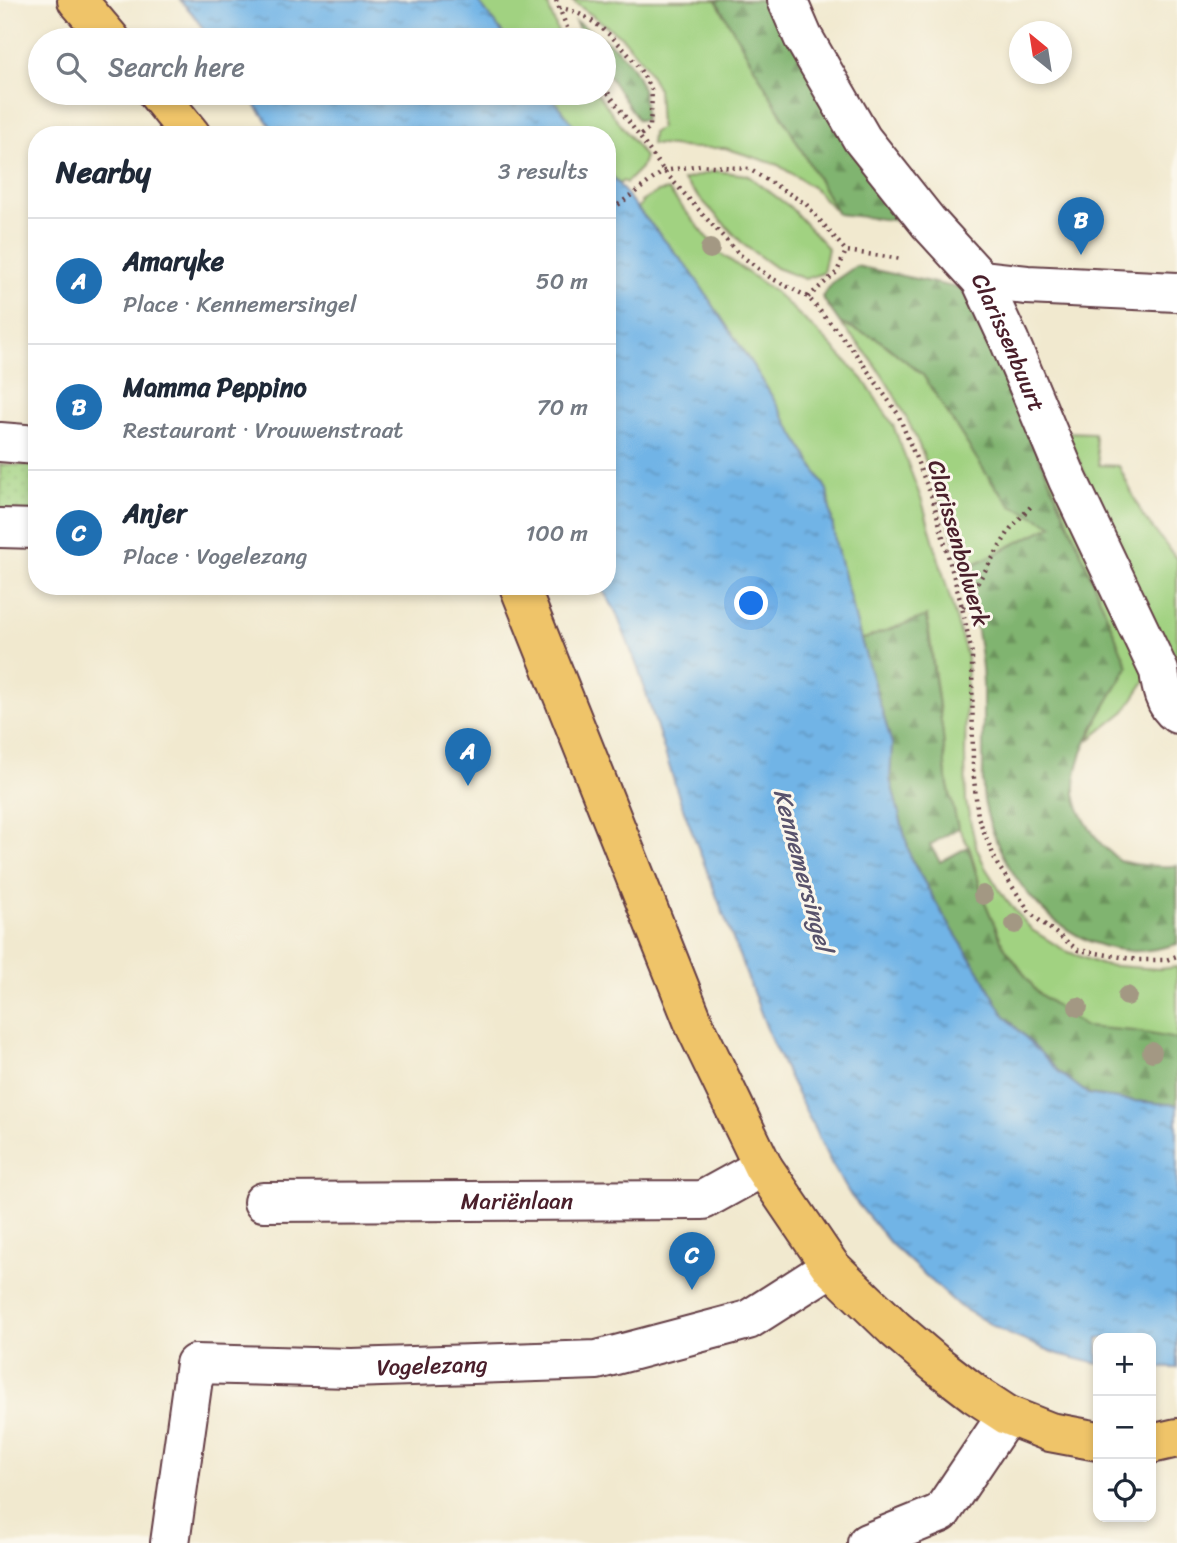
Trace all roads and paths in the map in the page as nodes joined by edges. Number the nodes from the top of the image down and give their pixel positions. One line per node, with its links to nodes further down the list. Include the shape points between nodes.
1 (76, 0): 5 (main road)
2 (556, 0): 4 (path)
3 (787, 0): 17 (street, Clarissenbuurt, via 803,37 862,138)
4 (559, 8): 6 (path); 7 (path)
5 (100, 28)
6 (567, 28)
7 (599, 28)
8 (616, 41): 12 (path, via 651,89 650,128)
9 (616, 104): 12 (path, Clarissenbolwerk)
10 (167, 105): 11 (main road)
11 (184, 126)
12 (638, 137): 13 (path, Clarissenbolwerk)
13 (664, 171): 14 (path); 15 (path, via 700,164 749,169 806,204); 19 (path, Clarissenbolwerk, via 739,254)
14 (616, 206)
15 (846, 251): 16 (path); 19 (path, via 837,272)
16 (907, 260)
17 (981, 280): 18 (street); 22 (street, Clarissenbuurt)
18 (1177, 292)
19 (808, 298): 26 (path, Clarissenbolwerk, via 851,347 898,414 933,500)
20 (0, 442): 21 (street)
21 (28, 444)
22 (1064, 471): 26 (path, via 1010,528); 27 (street, Clarissenbuurt)
23 (0, 528): 24 (street)
24 (28, 529)
25 (523, 595): 29 (main road, via 695,1026)
26 (962, 607): 28 (path, Clarissenbolwerk, via 972,654 978,817 996,864 1031,914 1078,950 1138,960)
27 (1177, 715)
28 (1177, 956)
29 (763, 1167): 30 (street, Mariënlaan, via 703,1200); 31 (main road)
30 (262, 1202)
31 (831, 1267): 32 (main road, via 936,1364); 36 (street, Vogelezang, via 748,1320 597,1360 351,1368 195,1364)
32 (1006, 1415): 34 (main road, via 1050,1432); 37 (street, via 941,1513)
33 (1177, 1438): 35 (main road)
34 (1093, 1440)
35 (1156, 1443)
36 (170, 1543)
37 (867, 1543)

